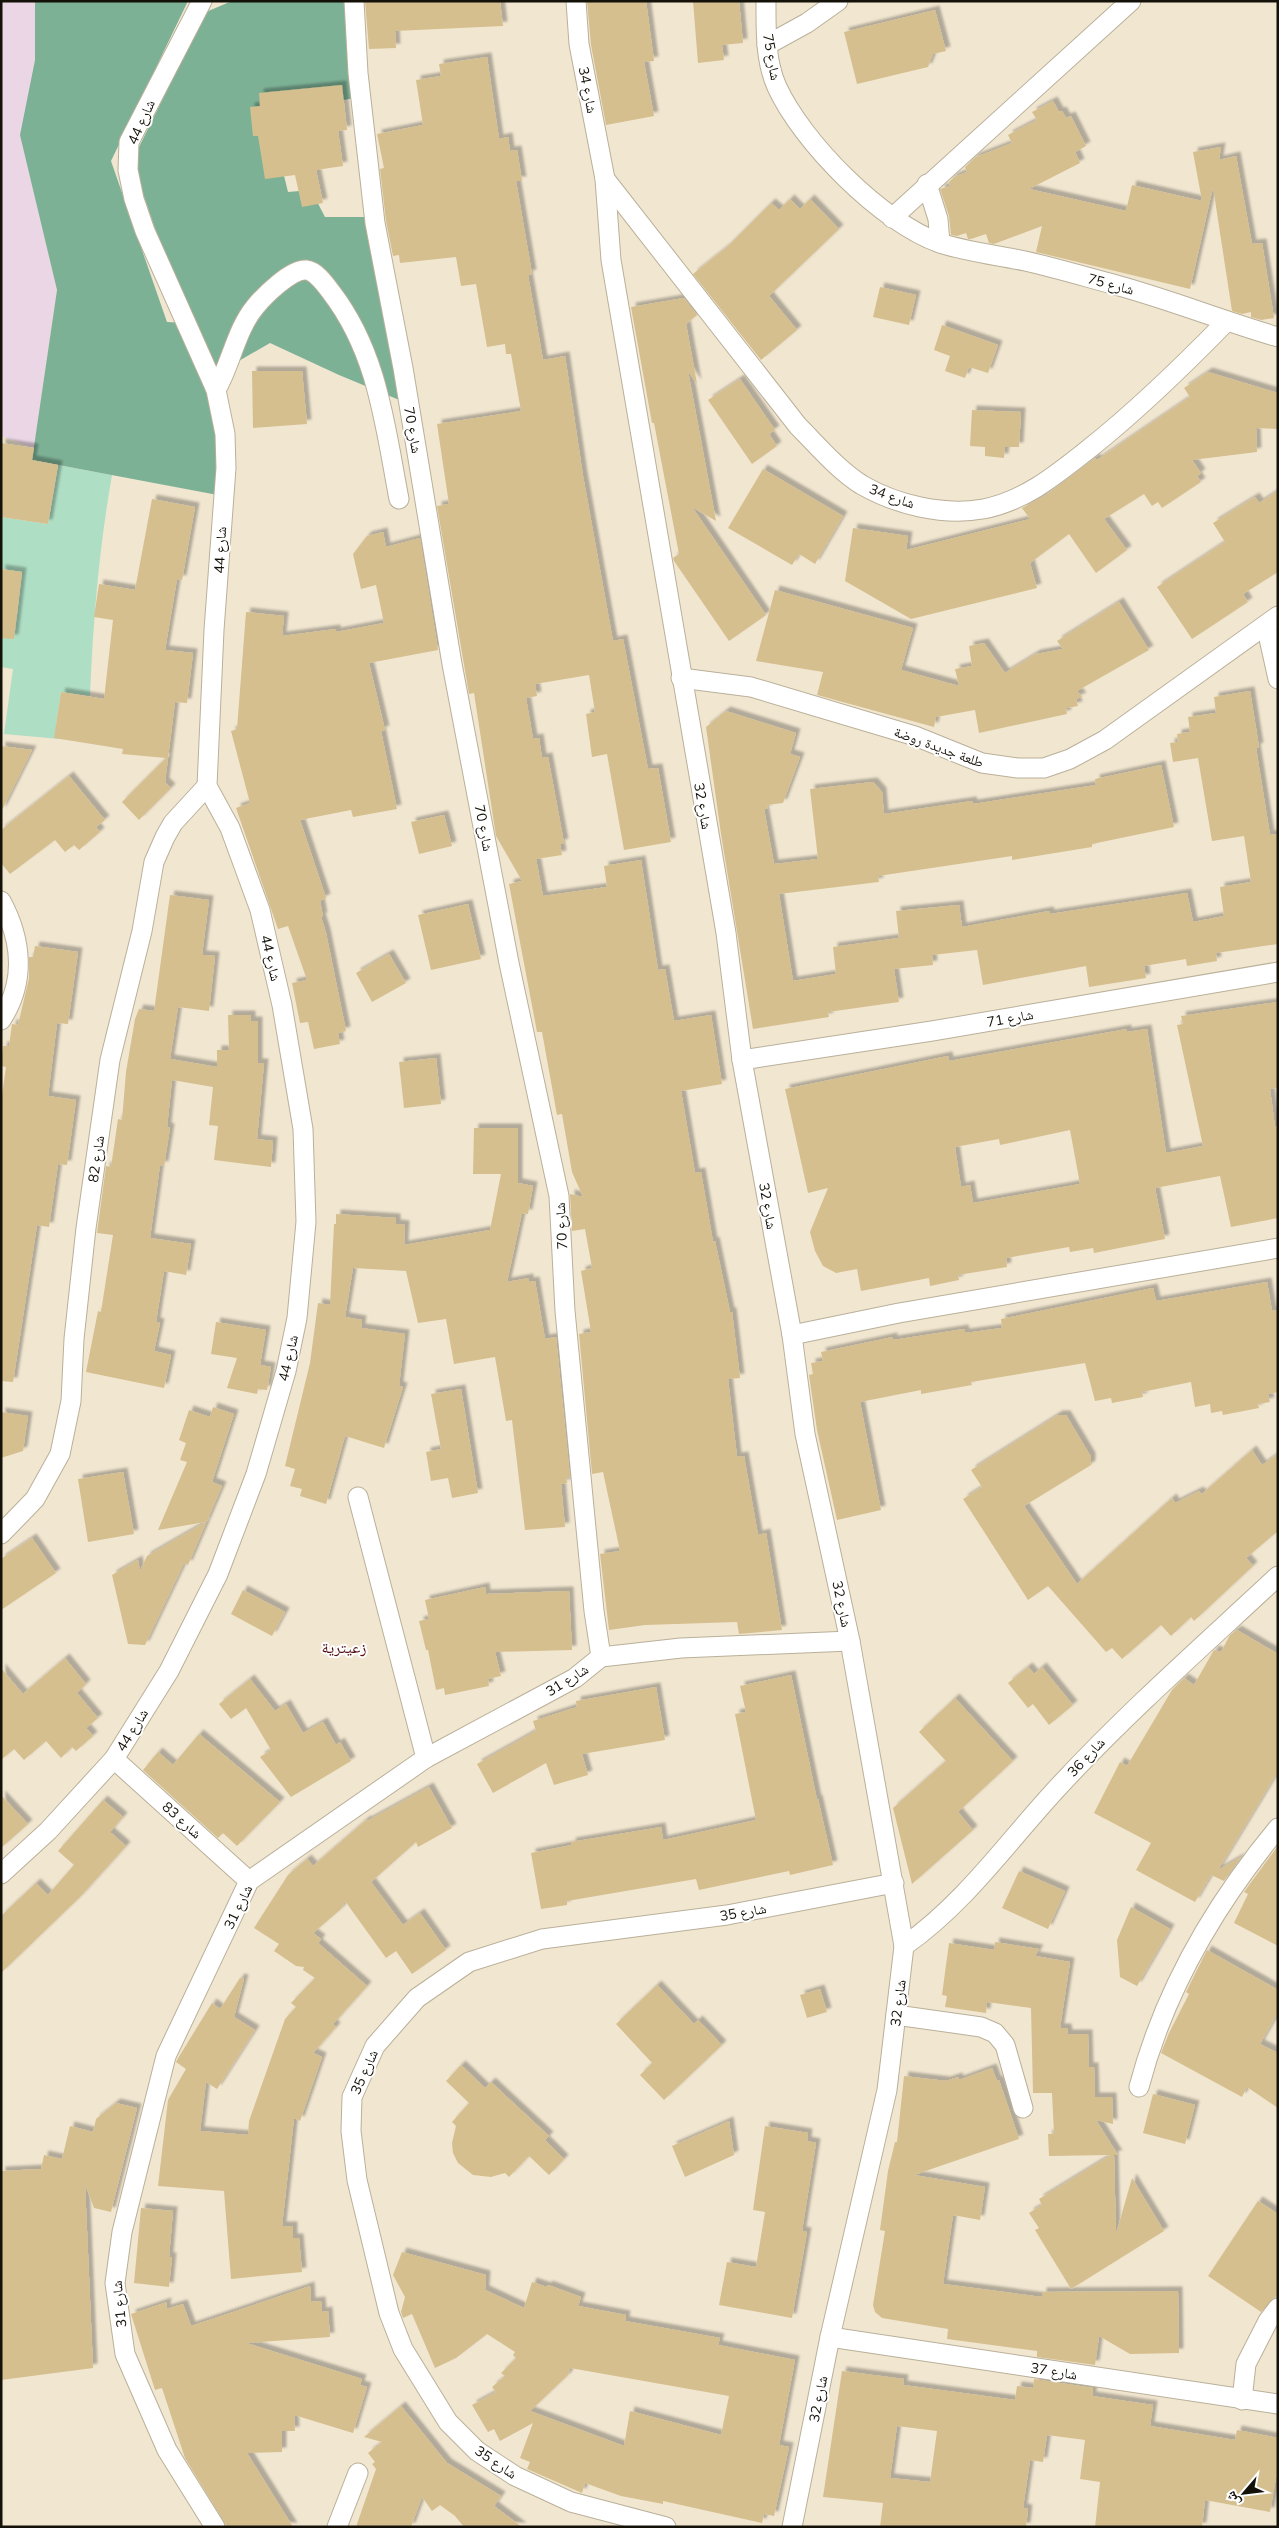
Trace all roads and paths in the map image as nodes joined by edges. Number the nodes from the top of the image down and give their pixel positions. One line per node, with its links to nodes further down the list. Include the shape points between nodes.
1 (202, 1): 14 (street, شارع 44, via 129,142 128,170 145,231)
2 (354, 1): 30 (street, شارع 70, via 358,74 376,223 452,664 509,963 559,1196 565,1311)
3 (576, 1): 8 (street, شارع 34, via 579,44)
4 (766, 1): 7 (street, شارع 75)
5 (838, 1): 7 (street)
6 (1131, 1): 9 (street)
7 (767, 46): 10 (street, شارع 75, via 776,85 794,118 829,162)
8 (604, 179): 12 (street, شارع 34, via 798,426 861,484 917,506 951,511 983,509 1042,486 1180,370); 17 (street, شارع 34, via 611,260)
9 (927, 184): 10 (street); 11 (street, via 938,218)
10 (892, 218): 11 (street, شارع 75)
11 (940, 243): 12 (street, شارع 75, via 1028,262 1168,299)
12 (1226, 322): 13 (street, شارع 75)
13 (1278, 337)
14 (216, 390): 15 (street, via 255,307 288,276 311,271 348,313 363,343 379,393); 19 (street, شارع 44, via 226,434 226,468)
15 (399, 499)
16 (1272, 621): 17 (street, طلعة جديدة روضة, via 1105,740 1070,759 1044,768 982,764 915,736 751,688); 18 (street)
17 (681, 678): 23 (street, شارع 32, via 726,933)
18 (1278, 679)
19 (207, 786): 27 (street, شارع 82, via 173,824 154,862 142,931 110,1060 86,1228 71,1401 60,1454 36,1499); 32 (street, شارع 44, via 230,828 256,901 282,1005 303,1129 305,1232 297,1318 286,1371 256,1474 218,1574 169,1671)
20 (1, 901): 22 (street, via 12,921 19,966 16,988)
21 (1278, 972): 23 (street, شارع 71)
22 (1, 1020)
23 (742, 1060): 25 (street, شارع 32)
24 (1278, 1248): 25 (street, via 927,1308)
25 (792, 1335): 29 (street, شارع 32, via 805,1434)
26 (358, 1497): 31 (street)
27 (1, 1534)
28 (1278, 1576): 37 (street, شارع 36, via 1111,1731 1038,1808 956,1904)
29 (850, 1641): 30 (street, شارع 31, via 681,1648); 36 (street, شارع 32)
30 (601, 1657): 31 (street, شارع 31, via 574,1678)
31 (426, 1758): 35 (street, شارع 31)
32 (114, 1759): 34 (street, شارع 44, via 48,1832); 35 (street, شارع 83)
33 (1278, 1828): 39 (street, via 1232,1889 1180,1974 1150,2044)
34 (1, 1874)
35 (249, 1881): 46 (street, شارع 31, via 166,2056 122,2232 115,2283 125,2354 167,2450)
36 (894, 1883): 37 (street, شارع 32); 48 (street, شارع 35, via 727,1915 542,1939 469,1962 417,1998 375,2046 352,2097 351,2131 358,2180 389,2313 403,2349 448,2422 477,2451 515,2476 571,2502)
37 (904, 1946): 38 (street, شارع 32)
38 (896, 2014): 40 (street, via 995,2033 1005,2045); 42 (street, شارع 32, via 887,2090)
39 (1138, 2087)
40 (1024, 2108)
41 (1278, 2308): 43 (street, via 1246,2364)
42 (830, 2336): 43 (street, شارع 37); 49 (street, شارع 32)
43 (1242, 2400): 44 (street, شارع 37)
44 (1278, 2404)
45 (358, 2473): 47 (street)
46 (215, 2527)
47 (337, 2527)
48 (666, 2527)
49 (792, 2527)

